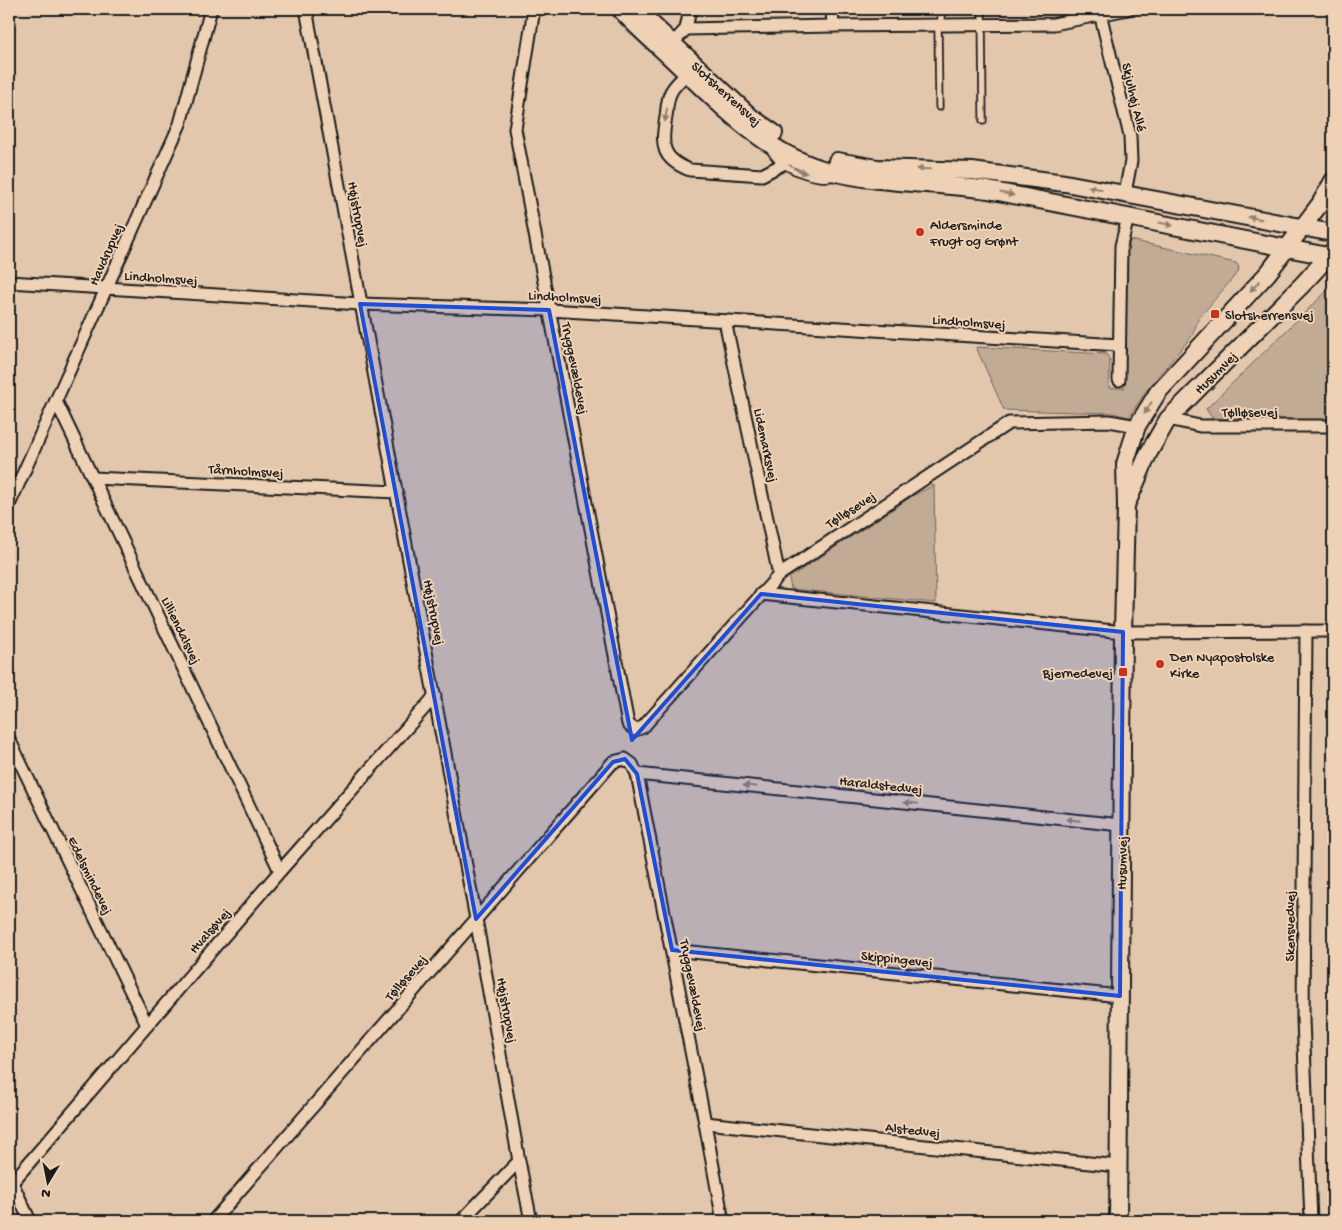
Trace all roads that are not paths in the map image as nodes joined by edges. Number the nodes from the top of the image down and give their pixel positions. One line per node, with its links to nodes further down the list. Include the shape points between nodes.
1 (211, 9): 31 (street, Havdrupvej, via 180,124)
2 (306, 9): 32 (street, Højstrupvej)
3 (534, 9): 33 (street, Tryggevældevej, via 515,129)
4 (620, 9): 17 (street, Slotsherrensvej)
5 (636, 9): 16 (street, Slotsherrensvej)
6 (690, 9): 15 (street)
7 (832, 9): 14 (street)
8 (941, 9): 12 (lane)
9 (982, 9): 13 (lane)
10 (1128, 9): 11 (street)
11 (1100, 12): 13 (street, via 1054,24); 24 (street, Skjulhøj Allé, via 1130,136 1131,161)
12 (940, 25): 13 (street); 14 (street); 18 (lane)
13 (982, 25): 19 (lane)
14 (833, 26): 15 (street)
15 (686, 29): 16 (street)
16 (673, 43): 24 (street, Slotsherrensvej, one-way to 16, via 1019,176 877,168 820,157 794,145 751,117)
17 (687, 73): 20 (street, Slotsherrensvej, via 732,115); 21 (street, Slotsherrensvej, one-way to 21, via 669,95 663,145 672,161 690,170 762,175)
18 (939, 107)
19 (983, 121)
20 (768, 142): 21 (lane, via 774,157); 22 (street, Slotsherrensvej, via 804,162)
21 (783, 164): 22 (lane, one-way to 22, via 818,179)
22 (843, 174): 25 (street, Slotsherrensvej, one-way to 25, via 988,190)
23 (1333, 181): 26 (street, Husumvej)
24 (1125, 193): 26 (street, Slotsherrensvej, one-way to 24)
25 (1128, 217): 28 (street, Slotsherrensvej, one-way to 28); 35 (street, via 1121,246)
26 (1302, 227): 27 (street, Slotsherrensvej); 28 (street, Husumvej)
27 (1333, 232)
28 (1285, 248): 29 (street, Slotsherrensvej); 39 (street, Husumvej, one-way to 39, via 1268,273 1158,392)
29 (1332, 255): 38 (street, Husumvej)
30 (9, 282): 31 (street, Lindholmsvej)
31 (106, 289): 32 (street, Lindholmsvej); 37 (street, Havdrupvej)
32 (360, 304): 33 (street, Lindholmsvej); 42 (street, Højstrupvej)
33 (549, 310): 34 (street, Lindholmsvej); 51 (street, Tryggevældevej, via 628,724)
34 (725, 321): 35 (street, Lindholmsvej); 45 (street, Lidemarksvej)
35 (1120, 345): 36 (street)
36 (1119, 380)
37 (56, 401): 41 (street, Lilliendalsvej); 43 (street, Havdrupvej)
38 (1168, 419): 40 (street, Tølløsevej, via 1200,426); 44 (street, Husumvej, via 1148,454)
39 (1137, 426): 44 (street, Husumvej, via 1125,464); 45 (street, Tølløsevej, via 1109,421 1009,423)
40 (1333, 426)
41 (93, 478): 42 (street, Tårnholmsvej); 56 (street, Lilliendalsvej)
42 (397, 492): 50 (street, Højstrupvej)
43 (9, 505)
44 (1126, 506): 49 (street, Husumvej)
45 (779, 575): 46 (street, Tølløsevej)
46 (761, 594): 49 (street); 51 (street, Tølløsevej, via 643,727)
47 (1306, 631): 48 (street); 49 (street); 71 (street, Skensvedvej, via 1303,1019)
48 (1333, 631)
49 (1123, 632): 55 (street, Husumvej)
50 (435, 696): 56 (street, Hvalsøvej); 57 (street, Højstrupvej)
51 (635, 730)
52 (9, 739): 60 (street, Edelsmindevej)
53 (625, 759): 54 (street, Tryggevældevej); 57 (street, Tølløsevej, via 613,762)
54 (637, 774): 55 (street, Haraldstedvej, one-way to 54); 58 (street, Tryggevældevej)
55 (1122, 825): 59 (street, Husumvej)
56 (280, 871): 60 (street, Hvalsøvej)
57 (476, 919): 62 (street, Højstrupvej); 66 (street, Tølløsevej)
58 (672, 950): 59 (street, Skippingevej); 61 (street, Tryggevældevej)
59 (1120, 996): 63 (street, Husumvej)
60 (147, 1025): 64 (street, Hvalsøvej)
61 (705, 1122): 63 (street, Alstedvej); 69 (street, Tryggevældevej)
62 (518, 1161): 67 (street); 68 (street, Højstrupvej)
63 (1118, 1166): 70 (street, Husumvej)
64 (10, 1181): 65 (street)
65 (30, 1221)
66 (213, 1221)
67 (461, 1221)
68 (531, 1221)
69 (723, 1221)
70 (1118, 1221)
71 (1311, 1221)

